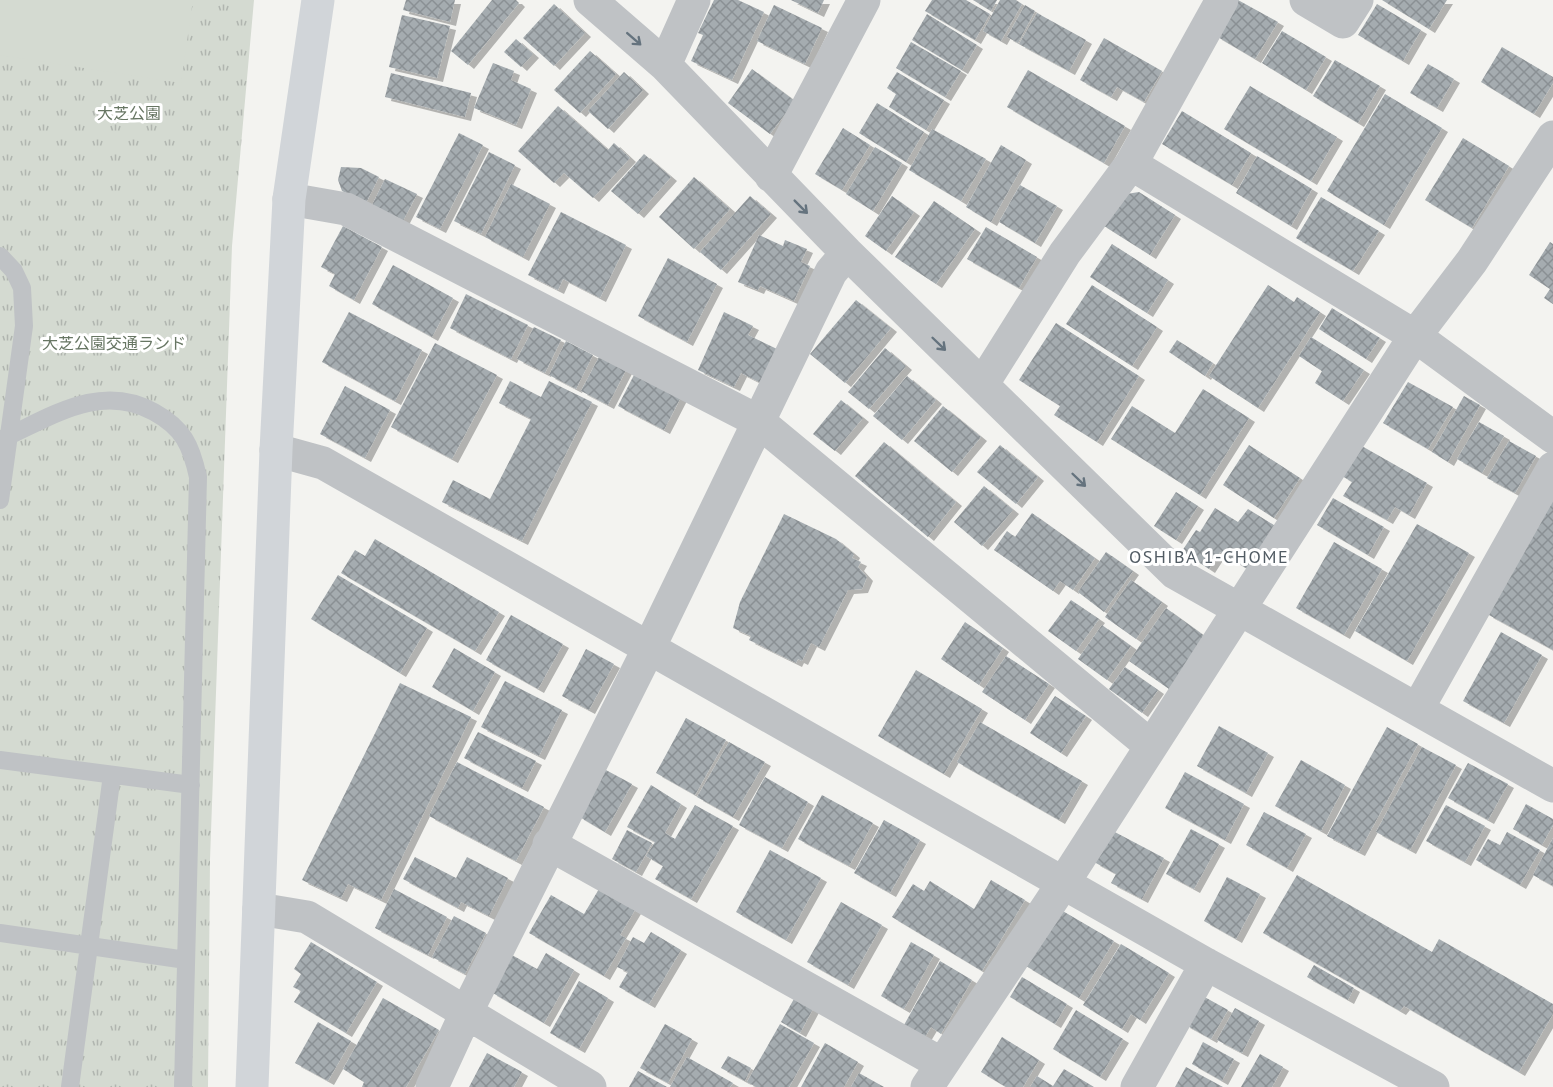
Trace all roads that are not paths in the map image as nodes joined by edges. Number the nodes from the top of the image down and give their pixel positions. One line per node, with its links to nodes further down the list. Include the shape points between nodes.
1 (318, 0): 12 (street)
2 (590, 0): 8 (street, one-way to 8)
3 (694, 0): 8 (street)
4 (864, 0): 11 (street)
5 (1222, 0): 10 (street)
6 (1306, 0): 7 (street, via 1343,22)
7 (1357, 0)
8 (665, 65): 11 (street)
9 (1553, 137): 15 (street, via 1472,261)
10 (1131, 164): 15 (street); 16 (street, via 1065,254)
11 (771, 176): 13 (street, one-way to 13)
12 (289, 199): 17 (street, via 346,208); 20 (street)
13 (847, 253): 16 (street, one-way to 16); 17 (street, via 831,272)
14 (0, 256): 22 (lane, via 14,271 22,288 24,326)
15 (1415, 336): 18 (street); 23 (street)
16 (982, 386): 23 (street, one-way to 23, via 1175,573)
17 (758, 421): 24 (street); 26 (street)
18 (1553, 437)
19 (0, 440): 29 (lane, via 66,409 105,398 137,402 172,422 192,448 198,477)
20 (276, 450): 24 (street, via 323,463); 33 (street)
21 (1553, 468): 25 (street)
22 (0, 500)
23 (1240, 610): 25 (street); 26 (street)
24 (649, 648): 31 (street); 32 (street)
25 (1418, 708): 30 (street)
26 (1151, 746): 32 (street)
27 (0, 760): 28 (lane)
28 (112, 775): 29 (lane); 35 (lane)
29 (191, 785): 36 (lane)
30 (1553, 786)
31 (549, 844): 38 (street); 39 (street)
32 (1064, 882): 37 (street); 39 (street)
33 (259, 909): 38 (street, via 307,917); 42 (street)
34 (0, 933): 35 (lane)
35 (89, 946): 36 (lane); 40 (lane)
36 (186, 960): 41 (lane)
37 (1206, 963): 45 (street); 46 (street)
38 (466, 1013): 43 (street); 44 (street)
39 (935, 1076)
40 (70, 1087)
41 (183, 1087)
42 (252, 1087)
43 (432, 1087)
44 (590, 1087)
45 (1137, 1087)
46 (1433, 1087)

